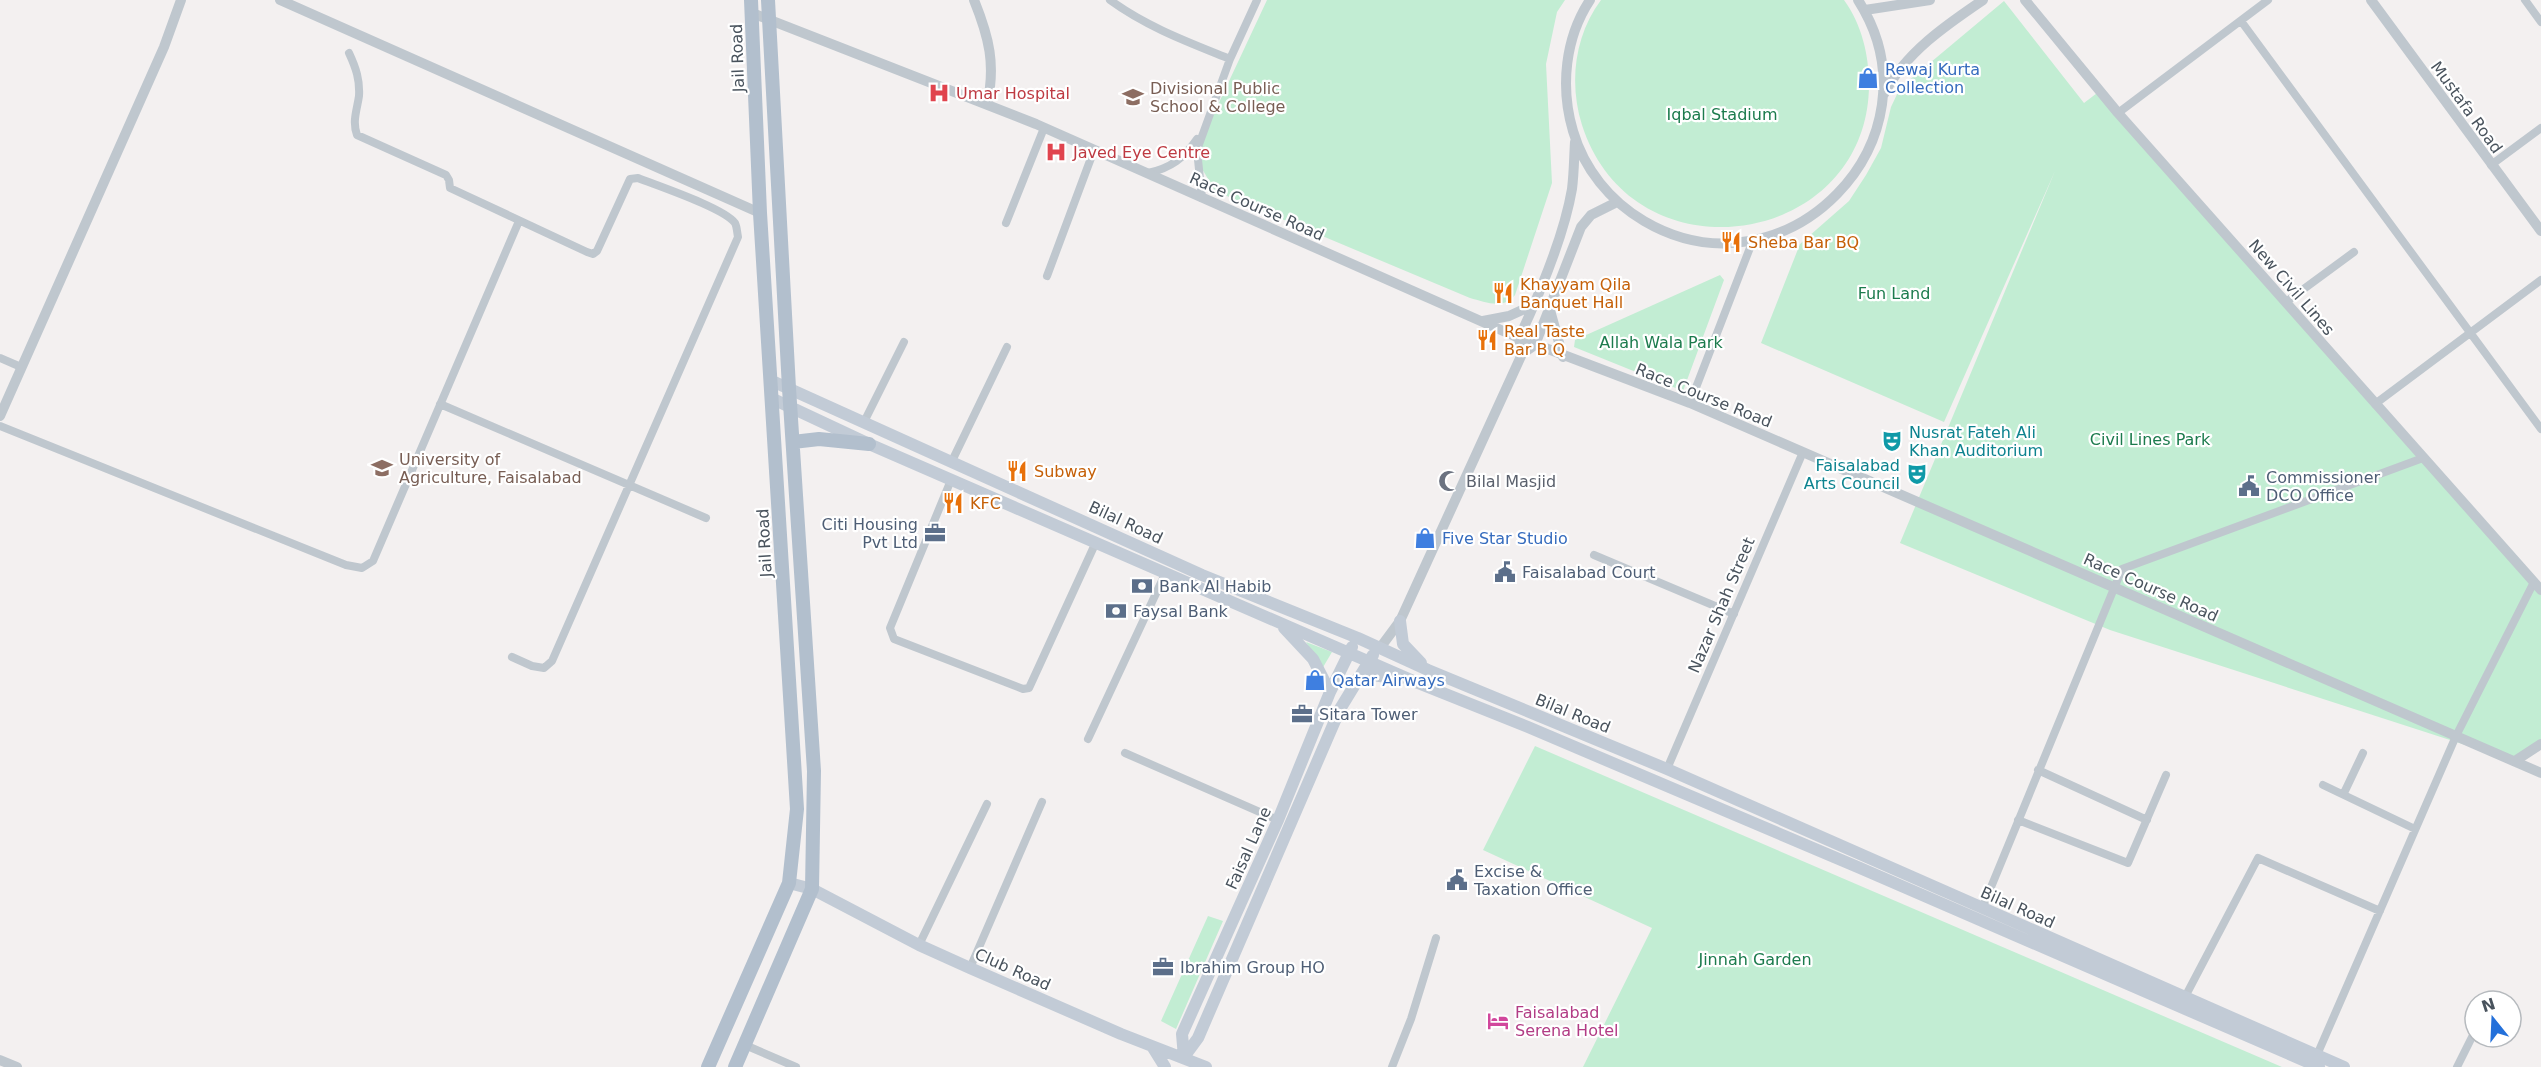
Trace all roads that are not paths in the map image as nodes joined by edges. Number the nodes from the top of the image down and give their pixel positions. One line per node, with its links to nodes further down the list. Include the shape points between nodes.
1 (181, 0): 54 (street, via 164,47)
2 (280, 0): 34 (street)
3 (768, 0): 17 (main road, Jail Road)
4 (974, 0): 23 (street, via 984,24 992,65)
5 (1110, 0): 21 (street, via 1172,36)
6 (1257, 0): 21 (street)
7 (1590, 0): 28 (street, via 1578,24 1566,70 1569,118)
8 (1858, 0): 16 (street)
9 (1930, 0): 16 (street)
10 (1983, 0): 22 (street, via 1913,55 1894,75)
11 (2025, 0): 24 (street, New Civil Lines)
12 (2268, 0): 18 (street)
13 (2371, 0): 30 (street, Mustafa Road)
14 (2525, 0): 19 (street)
15 (751, 6): 17 (street, Race Course Road); 34 (main road, Jail Road)
16 (1865, 10): 22 (street, via 1876,38)
17 (770, 19): 23 (street, Race Course Road); 56 (main road, Jail Road)
18 (2241, 21): 24 (street); 46 (street)
19 (2541, 22)
20 (349, 53): 35 (street, via 359,84 354,125 357,135 446,175 450,188)
21 (1230, 59): 27 (street)
22 (1883, 96): 38 (street, via 1875,133 1849,183 1806,220)
23 (987, 104): 25 (street, Race Course Road)
24 (2118, 113): 42 (street, New Civil Lines)
25 (1044, 128): 29 (street, Race Course Road); 36 (street)
26 (2541, 128): 30 (street)
27 (1202, 131): 31 (street, via 1179,160 1167,169); 32 (street, via 1196,157)
28 (1575, 140): 33 (street, via 1587,165); 43 (street, via 1572,189)
29 (1094, 150): 31 (street, Race Course Road); 40 (street)
30 (2491, 165): 37 (street, Mustafa Road)
31 (1148, 173): 32 (street, Race Course Road)
32 (1202, 198): 45 (street, Race Course Road)
33 (1617, 202): 38 (street, via 1650,225 1681,237 1714,243); 44 (street, via 1586,220)
34 (760, 213): 55 (main road, Jail Road)
35 (519, 220): 59 (street); 72 (street, via 593,254 626,184 638,178 710,208 736,224 738,237)
36 (1006, 223)
37 (2541, 231)
38 (1753, 240): 58 (street)
39 (2354, 252): 42 (street)
40 (1047, 276)
41 (2541, 280): 46 (street)
42 (2286, 302): 60 (street, New Civil Lines)
43 (1534, 304): 45 (street); 47 (street)
44 (1550, 310): 49 (street); 52 (street)
45 (1483, 322): 47 (street, Race Course Road)
46 (2471, 334): 60 (street); 65 (street)
47 (1518, 338): 49 (street, Race Course Road); 51 (street)
48 (904, 342): 63 (street)
49 (1535, 345): 51 (street); 52 (street, Race Course Road)
50 (1007, 347): 70 (street)
51 (1522, 354): 80 (street)
52 (1563, 357): 58 (street, Race Course Road)
53 (0, 358): 54 (street)
54 (21, 367): 62 (street)
55 (772, 381): 56 (main road, Bilal Road); 57 (main road, Jail Road)
56 (789, 388): 61 (main road, Jail Road); 63 (main road, Bilal Road)
57 (773, 399): 61 (main road, Bilal Road); 109 (main road, Jail Road, via 797,809)
58 (1690, 403): 68 (street, Race Course Road)
59 (440, 404): 64 (street, via 373,561 362,568 346,565); 72 (street)
60 (2375, 404): 69 (street, New Civil Lines)
61 (790, 409): 66 (main road, Jail Road); 67 (main road, Bilal Road)
62 (0, 416)
63 (864, 422): 70 (main road, Bilal Road)
64 (0, 426)
65 (2541, 429)
66 (793, 442): 67 (main road, via 819,439); 110 (main road, Jail Road, via 814,771)
67 (869, 444): 71 (main road, Bilal Road)
68 (1803, 452): 78 (street, Race Course Road); 79 (street, Nazar Shah Street)
69 (2423, 458): 77 (street, New Civil Lines); 78 (street, via 2122,569)
70 (952, 461): 82 (main road, Bilal Road, via 1202,575)
71 (951, 480): 74 (main road, Bilal Road); 74 (street, via 890,628 894,639 1029,688)
72 (629, 485): 73 (street); 85 (street, via 552,661 544,668)
73 (706, 518)
74 (1096, 542): 76 (main road, Bilal Road)
75 (1594, 555): 79 (street)
76 (1166, 572): 81 (main road, Bilal Road); 92 (street)
77 (2538, 586): 91 (street)
78 (2114, 587): 91 (street, Race Course Road); 98 (street)
79 (1734, 614): 97 (street, Nazar Shah Street)
80 (1400, 621): 83 (street); 87 (main road, via 1403,644)
81 (1278, 622): 84 (main road, Bilal Road); 90 (main road, via 1313,659)
82 (1358, 638): 83 (main road, Bilal Road); 84 (main road, Faisal Lane)
83 (1380, 648): 86 (main road, Faisal Lane); 87 (main road, Bilal Road)
84 (1350, 652): 86 (main road, Bilal Road); 90 (main road, Faisal Lane)
85 (512, 657)
86 (1369, 660): 88 (main road, Faisal Lane); 89 (main road, Bilal Road)
87 (1428, 670): 97 (main road, Bilal Road)
88 (1358, 678): 89 (main road, via 1392,677); 122 (main road, Faisal Lane, via 1340,709 1198,1038)
89 (1418, 683): 121 (main road, Bilal Road)
90 (1330, 692): 105 (main road, Faisal Lane)
91 (2456, 735): 96 (street, Race Course Road); 108 (street)
92 (1088, 739)
93 (2541, 744): 96 (street)
94 (1125, 753): 105 (street)
95 (2363, 753): 102 (street)
96 (2515, 761): 99 (street, Race Course Road)
97 (1667, 769): 111 (main road, Bilal Road)
98 (2038, 770): 106 (street); 107 (street)
99 (2541, 773)
100 (2166, 775): 107 (street)
101 (2323, 785): 102 (street)
102 (2344, 794): 108 (street)
103 (1042, 802): 115 (street)
104 (987, 804): 114 (street)
105 (1278, 820): 122 (main road, Faisal Lane, via 1182,1034)
106 (2018, 820): 107 (street, via 2128,863); 111 (street)
107 (2147, 820)
108 (2415, 829): 112 (street)
109 (789, 883): 110 (main road, Club Road); 124 (main road, Jail Road)
110 (812, 889): 114 (main road, Club Road); 117 (main road, Jail Road)
111 (1982, 909): 116 (main road, Bilal Road)
112 (2380, 911): 116 (street, via 2258,858); 121 (street)
113 (1437, 938): 129 (street)
114 (919, 945): 115 (main road, Club Road)
115 (970, 968): 118 (main road, Club Road)
116 (2185, 997): 121 (main road, Bilal Road)
117 (745, 1045): 125 (main road, Jail Road); 126 (street)
118 (1152, 1046): 122 (main road, Club Road); 127 (main road)
119 (2466, 1049): 131 (street)
120 (0, 1060): 123 (street)
121 (2318, 1061): 130 (main road, Bilal Road)
122 (1182, 1062): 128 (main road, Club Road)
123 (17, 1067)
124 (708, 1067)
125 (735, 1067)
126 (796, 1067)
127 (1165, 1067)
128 (1206, 1067)
129 (1392, 1067)
130 (2344, 1067)
131 (2457, 1067)

